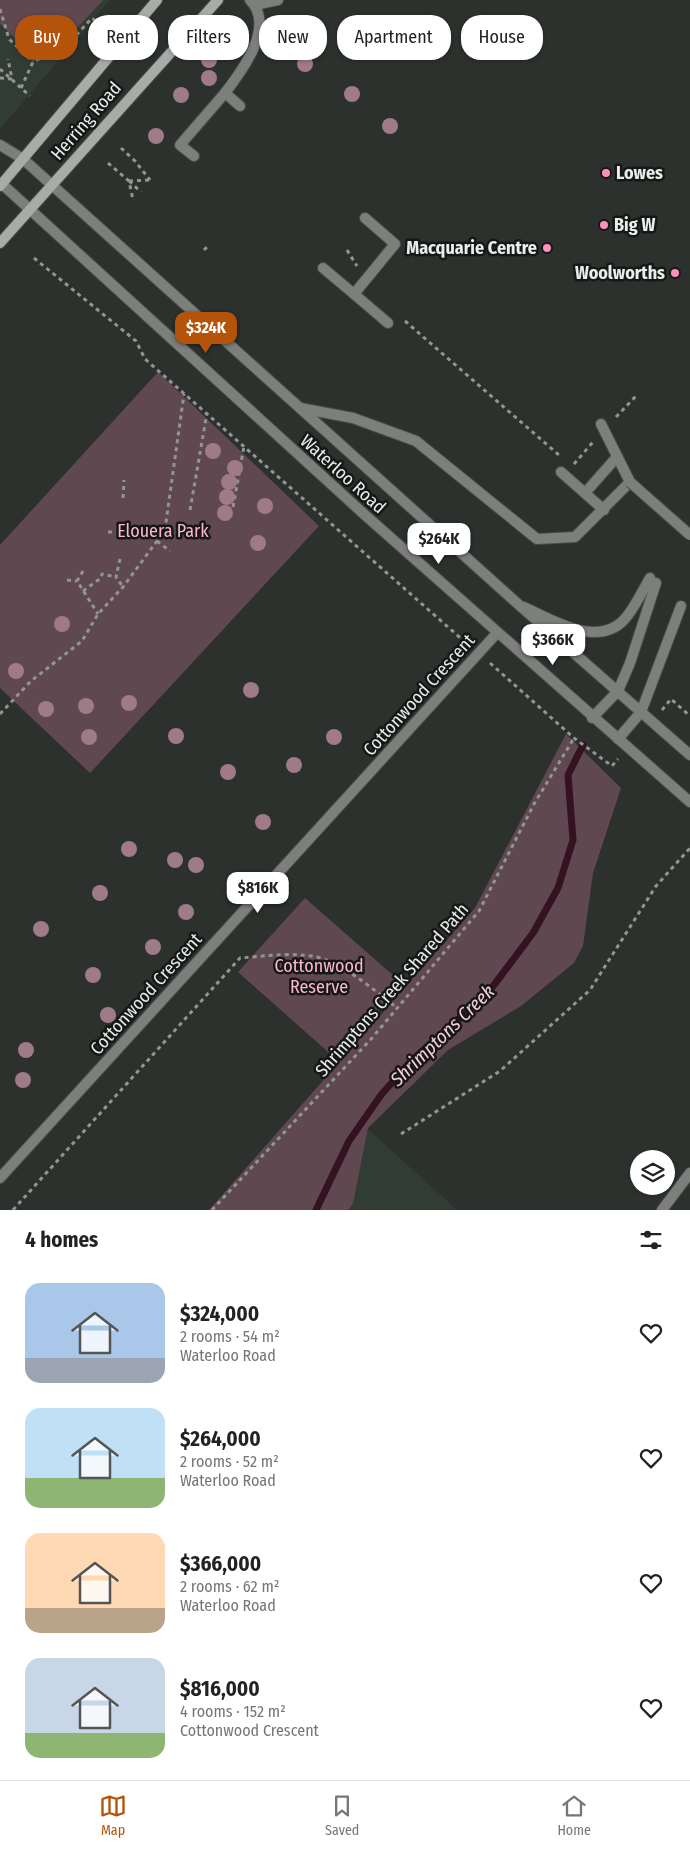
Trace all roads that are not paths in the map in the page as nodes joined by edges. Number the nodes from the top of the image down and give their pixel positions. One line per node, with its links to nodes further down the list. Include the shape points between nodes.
1 (157, 0): 9 (main road, Herring Road)
2 (218, 0): 11 (main road, Herring Road)
3 (278, 0): 4 (street)
4 (252, 2): 5 (street, via 259,25 254,47)
5 (225, 93): 6 (street); 8 (street, via 180,145)
6 (240, 106)
7 (0, 145): 9 (street, Waterloo Road)
8 (194, 156)
9 (23, 159): 10 (main road, Herring Road); 11 (street, Waterloo Road)
10 (0, 184): 12 (street, Waterloo Road)
11 (52, 185): 12 (main road, Herring Road); 18 (street, Waterloo Road)
12 (30, 210): 14 (main road, Herring Road); 28 (street, Waterloo Road)
13 (366, 218): 16 (street, via 395,244)
14 (0, 243)
15 (323, 268): 16 (street)
16 (354, 294): 17 (street)
17 (388, 324)
18 (300, 408): 24 (street, via 353,418 416,441 537,540 575,537); 26 (street, Waterloo Road)
19 (602, 428): 20 (street)
20 (616, 458): 22 (street); 23 (street)
21 (561, 472): 23 (street)
22 (630, 482): 24 (street); 25 (street, bridge)
23 (585, 493): 24 (street)
24 (604, 510)
25 (690, 535)
26 (518, 604): 29 (street, Waterloo Road); 29 (street, via 569,628 595,632 618,624 628,616 653,581 630,663)
27 (681, 606): 30 (street)
28 (497, 633): 31 (street, Waterloo Road); 36 (street, Cottonwood Crescent)
29 (618, 691): 30 (street, Waterloo Road); 31 (street)
30 (641, 712): 32 (street); 33 (street, Waterloo Road)
31 (592, 718): 32 (street, Waterloo Road)
32 (618, 739): 34 (street, Waterloo Road)
33 (690, 755)
34 (690, 802)
35 (690, 1173): 37 (street)
36 (0, 1178)
37 (662, 1210)

